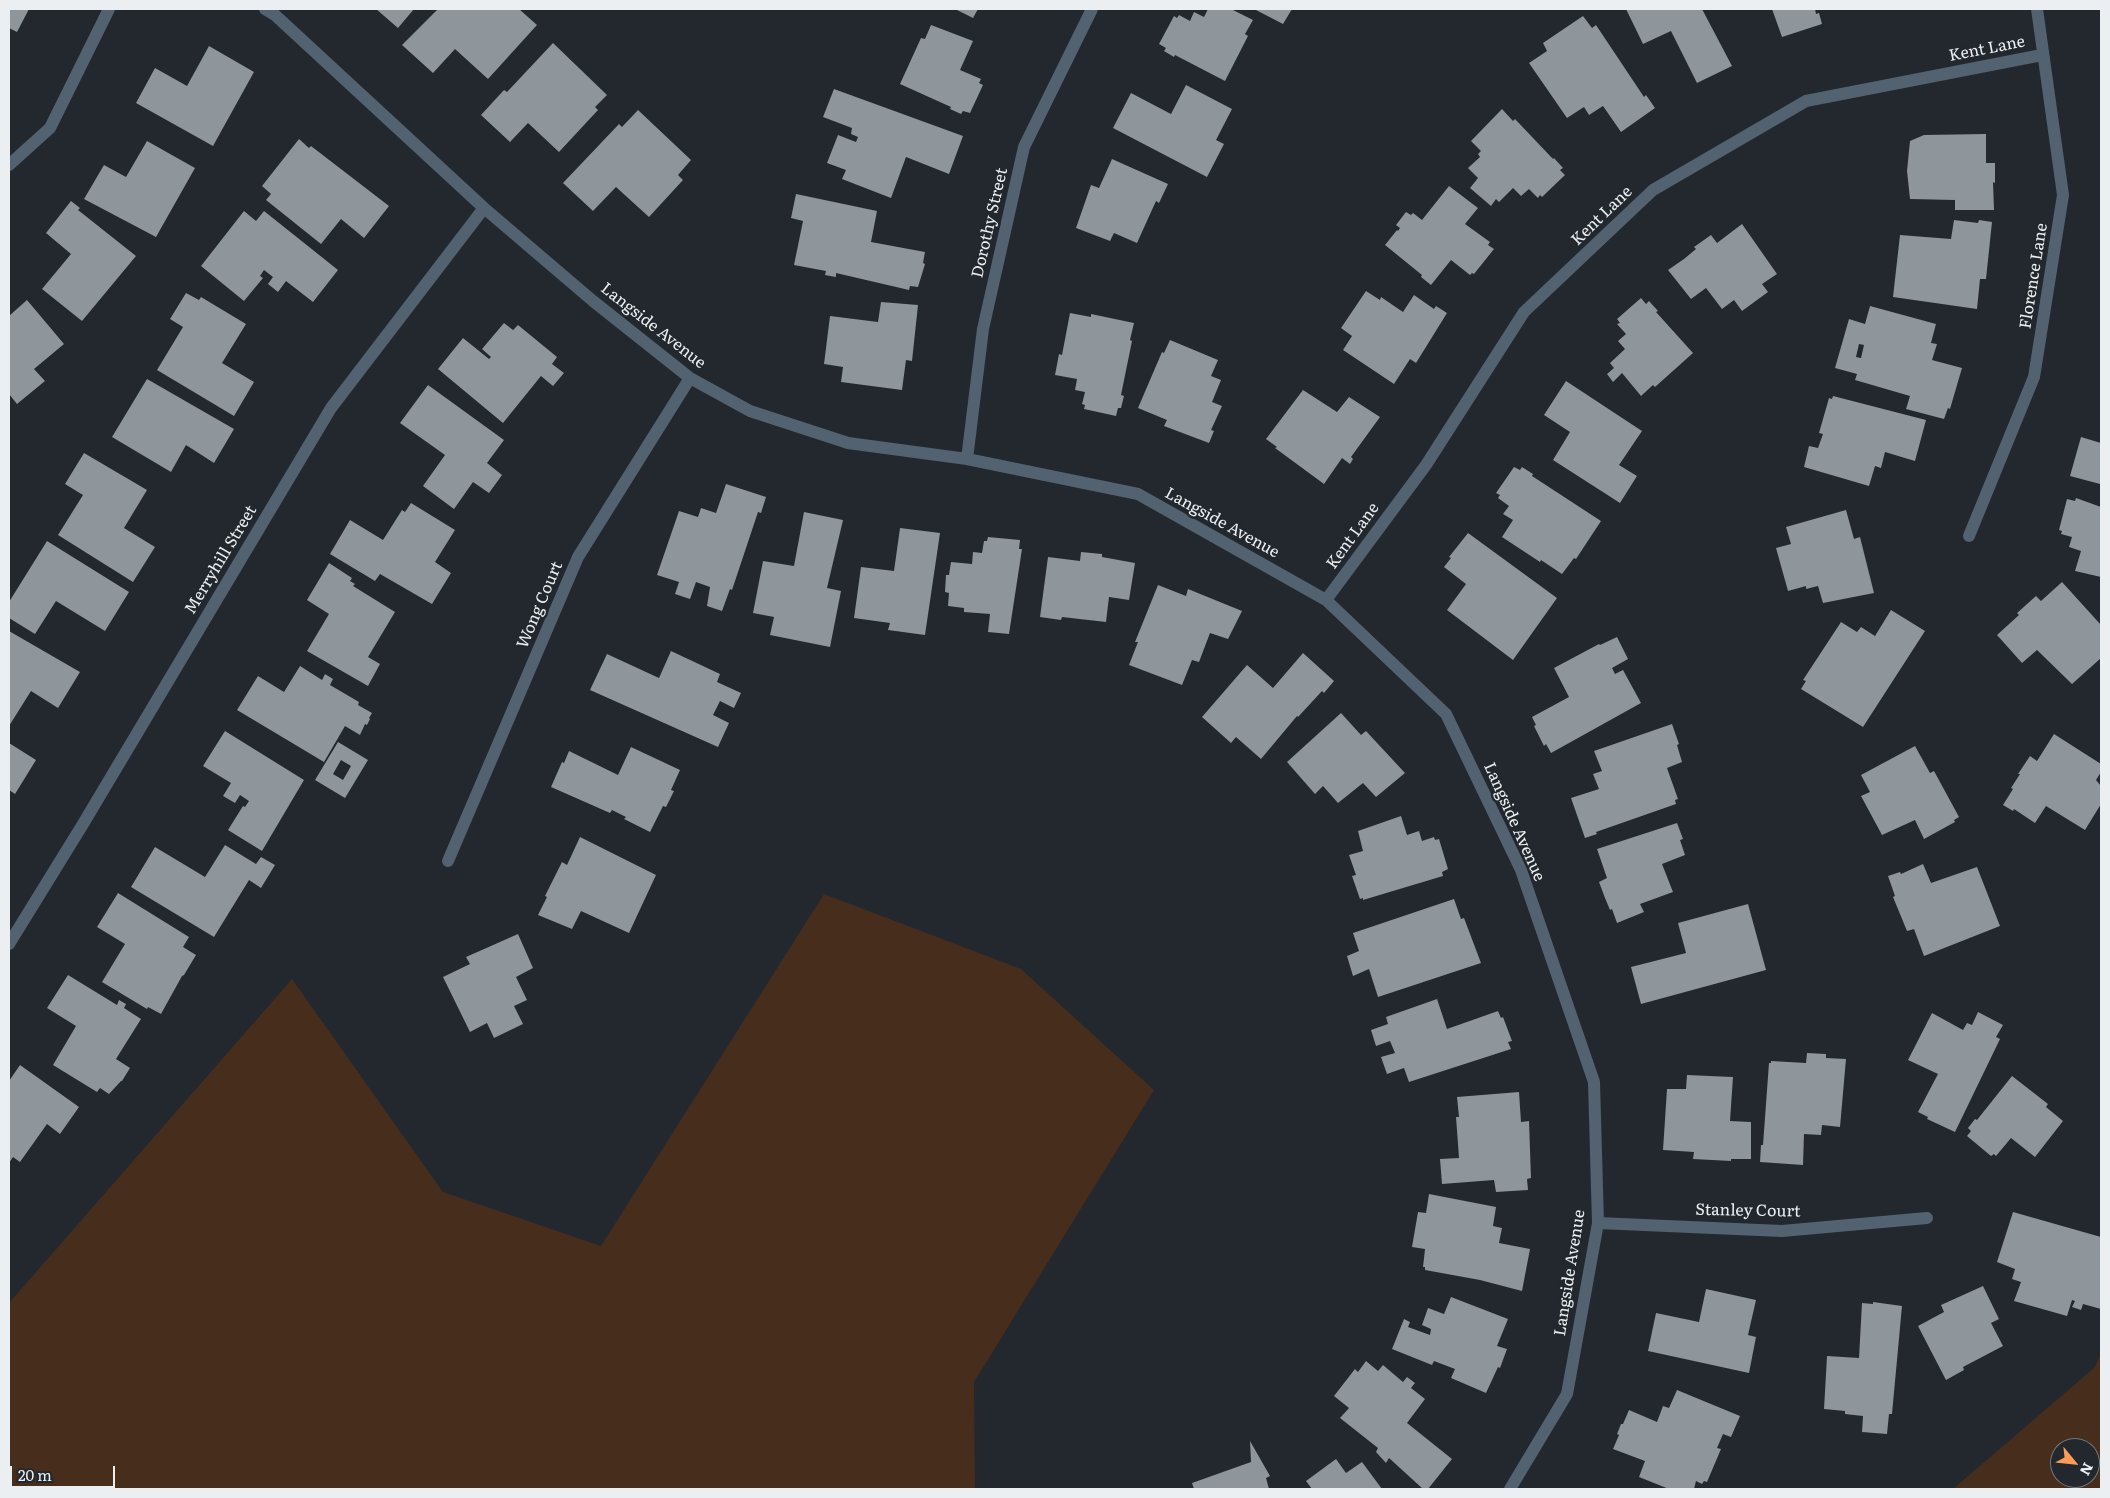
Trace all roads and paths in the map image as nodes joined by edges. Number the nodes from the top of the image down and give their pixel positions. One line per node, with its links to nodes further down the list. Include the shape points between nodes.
1 (109, 9): 6 (street, via 50,128)
2 (266, 9): 7 (street, Langside Avenue)
3 (1092, 9): 9 (street, Dorothy Street, via 1024,147 983,329)
4 (2037, 9): 5 (street, Florence Lane)
5 (2042, 55): 10 (street, Florence Lane, via 2063,195 2034,377); 11 (street, Kent Lane, via 1806,101 1653,190 1524,312 1426,465)
6 (9, 165)
7 (484, 208): 8 (street, Langside Avenue); 13 (street, Merryhill Street, via 331,408)
8 (690, 378): 9 (street, Langside Avenue, via 750,410 848,443); 12 (street, Wong Court, via 578,557)
9 (967, 459): 11 (street, Langside Avenue, via 1138,494)
10 (1969, 536)
11 (1326, 600): 15 (street, Langside Avenue, via 1446,714 1521,870 1594,1082)
12 (448, 860)
13 (9, 944)
14 (1927, 1218): 15 (street, Stanley Court, via 1782,1231)
15 (1598, 1223): 16 (street, Langside Avenue, via 1567,1394)
16 (1510, 1489)

